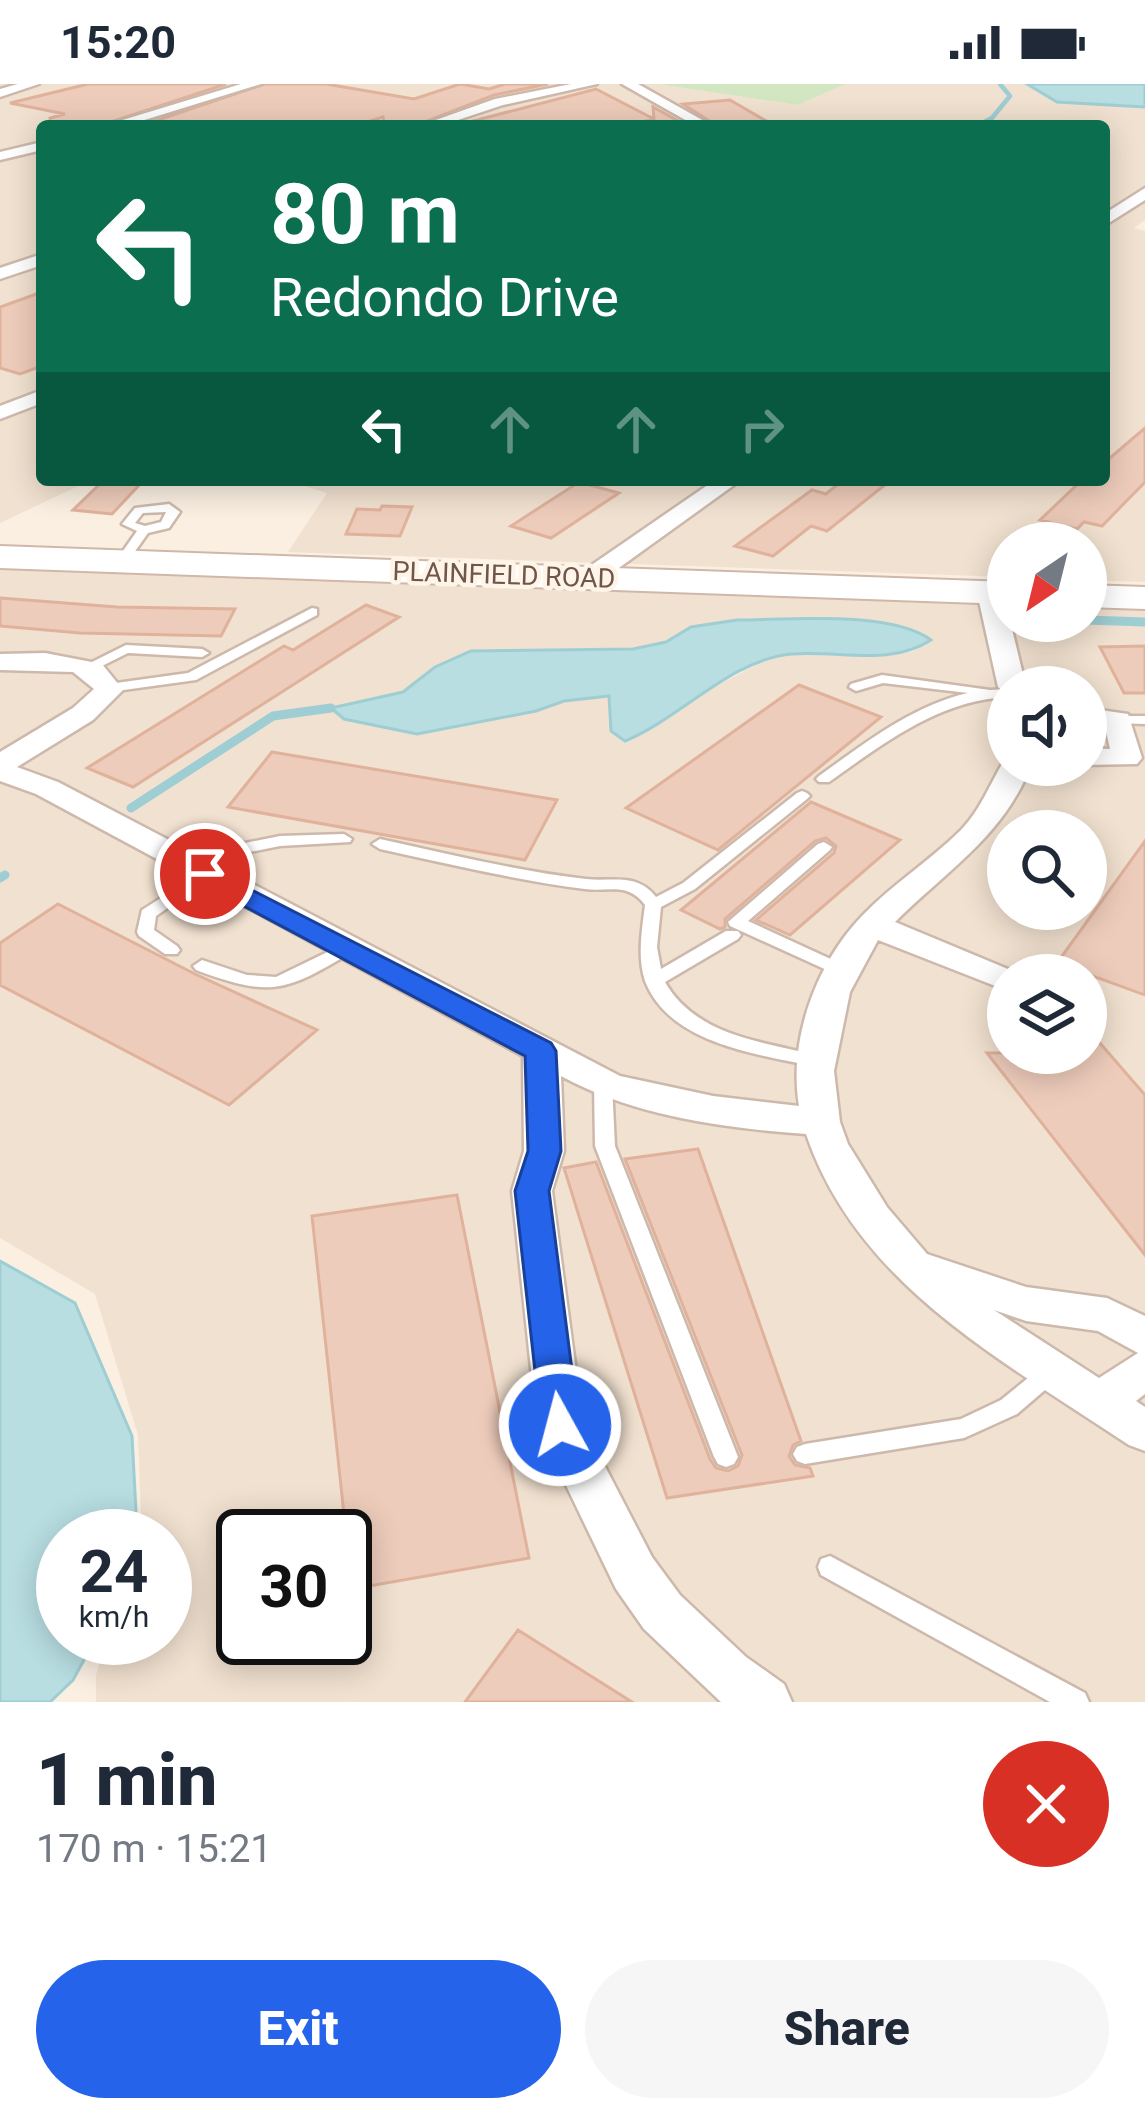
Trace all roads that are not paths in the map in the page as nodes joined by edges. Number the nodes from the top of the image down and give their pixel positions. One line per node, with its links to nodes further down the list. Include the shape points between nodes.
1 (34, 84): 5 (street)
2 (255, 84): 6 (street)
3 (591, 84): 7 (street)
4 (628, 84): 8 (street)
5 (0, 93)
6 (131, 120)
7 (444, 120)
8 (695, 120)
9 (36, 147): 10 (street)
10 (0, 156)
11 (1145, 194): 12 (street)
12 (1110, 217)
13 (36, 261): 14 (street)
14 (0, 274)
15 (36, 398): 16 (street)
16 (0, 413)
17 (721, 486): 21 (street)
18 (144, 530): 20 (lane)
19 (0, 557): 20 (main road, PLAINFIELD ROAD)
20 (122, 561): 21 (main road, PLAINFIELD ROAD)
21 (589, 578): 22 (main road, PLAINFIELD ROAD)
22 (987, 592)
23 (1107, 597): 24 (main road)
24 (1145, 598)
25 (312, 612): 28 (lane, via 191,677)
26 (202, 653): 28 (lane, via 126,649)
27 (0, 662): 28 (street)
28 (98, 678): 34 (street, via 98,705)
29 (856, 687): 30 (lane, via 882,679)
30 (987, 689)
31 (987, 696): 35 (lane, via 874,743)
32 (1132, 720): 33 (street)
33 (1136, 759)
34 (0, 768): 41 (street)
35 (824, 779)
36 (1008, 786): 43 (street, via 981,831)
37 (802, 796): 42 (lane)
38 (344, 839): 41 (lane, via 280,841)
39 (380, 844): 42 (lane, via 533,877 621,882)
40 (824, 847): 48 (lane, via 736,922)
41 (192, 868): 45 (street); 46 (lane, via 148,914 145,932)
42 (653, 905): 50 (lane, via 645,945)
43 (873, 925): 48 (street); 49 (street)
44 (732, 934): 50 (lane)
45 (346, 948): 47 (lane, via 274,985); 51 (street)
46 (170, 950)
47 (202, 966)
48 (842, 971): 52 (street)
49 (987, 971)
50 (654, 980): 52 (lane, via 667,1006 702,1030)
51 (541, 1051): 53 (street); 64 (street, via 544,1151 532,1191 560,1425 662,1612)
52 (817, 1061): 54 (street)
53 (603, 1084): 54 (street, via 722,1114); 62 (lane, via 605,1147)
54 (821, 1121): 55 (street, via 839,1162)
55 (914, 1267): 56 (street, via 1026,1304 1107,1315); 58 (street)
56 (1145, 1338)
57 (1145, 1369): 59 (street)
58 (1053, 1371): 59 (street); 61 (lane, via 1010,1407 964,1429)
59 (1100, 1402): 60 (street)
60 (1145, 1431)
61 (806, 1454)
62 (726, 1457)
63 (830, 1567): 65 (lane)
64 (765, 1702)
65 (1076, 1702)

